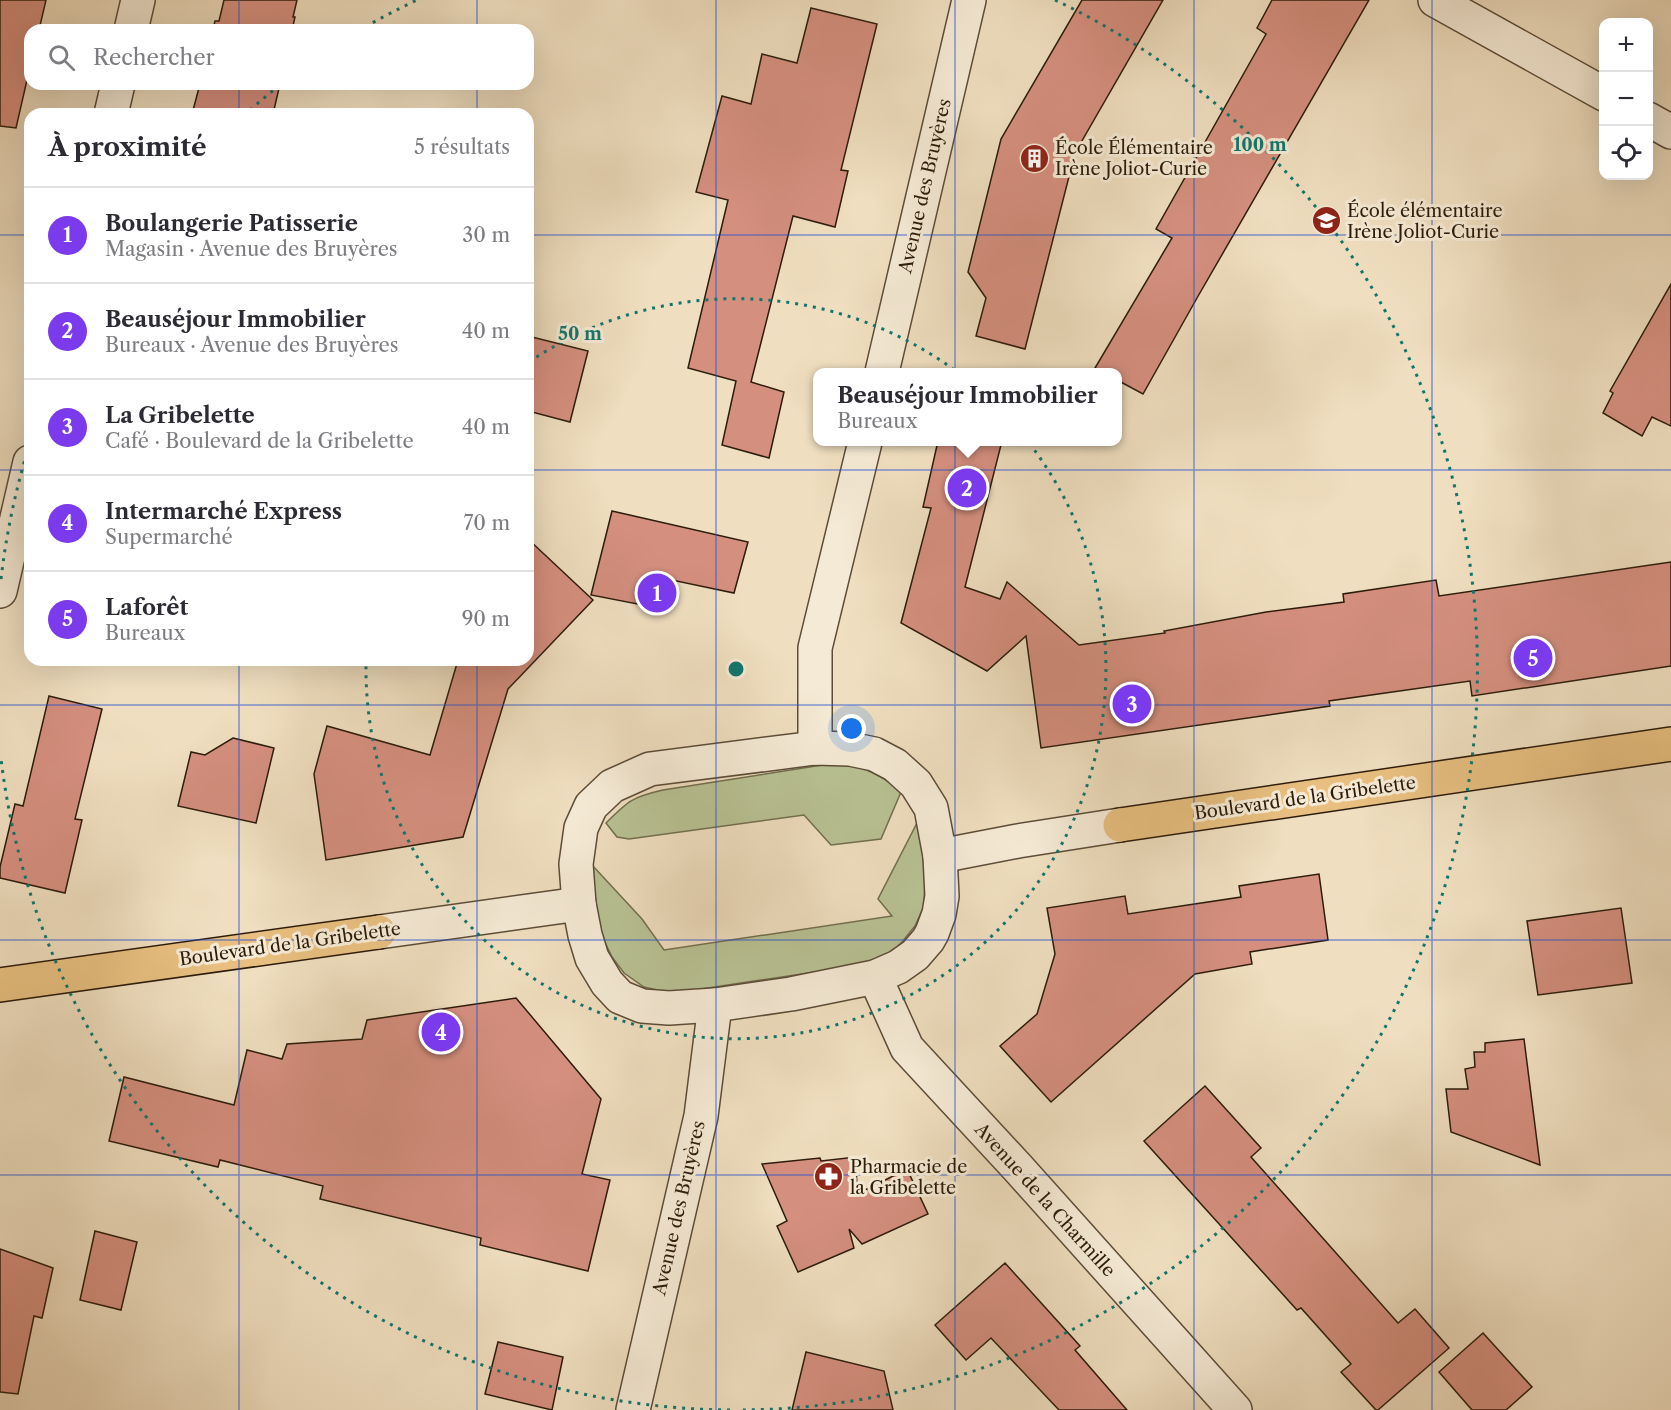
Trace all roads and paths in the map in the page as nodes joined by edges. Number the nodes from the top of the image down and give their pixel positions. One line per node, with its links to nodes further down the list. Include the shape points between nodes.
1 (138, 0): 4 (street)
2 (969, 0): 10 (street, Avenue des Bruyères)
3 (1435, 0): 6 (street)
4 (132, 24)
5 (117, 90): 7 (street)
6 (1599, 91)
7 (112, 108)
8 (1653, 122): 9 (street)
9 (1671, 132)
10 (883, 368)
11 (864, 446): 15 (street, via 815,648)
12 (24, 488): 13 (street)
13 (0, 591)
14 (1671, 744): 16 (main road, Boulevard de la Gribelette)
15 (815, 748): 17 (street, via 874,754 895,765 916,784 931,808); 18 (street, via 650,769 612,786 591,806 581,828 576,864)
16 (1120, 825): 17 (street, Boulevard de la Gribelette)
17 (940, 856): 20 (street, via 942,896 932,933 915,955)
18 (579, 904): 19 (street, Boulevard de la Gribelette); 22 (street, via 592,958 620,997 642,1006)
19 (379, 932): 21 (main road, Boulevard de la Gribelette)
20 (875, 977): 22 (street); 24 (street, Avenue de la Charmille, via 907,1048)
21 (0, 986)
22 (715, 1005): 23 (street, Avenue des Bruyères, via 701,1116)
23 (633, 1410)
24 (1235, 1410)

